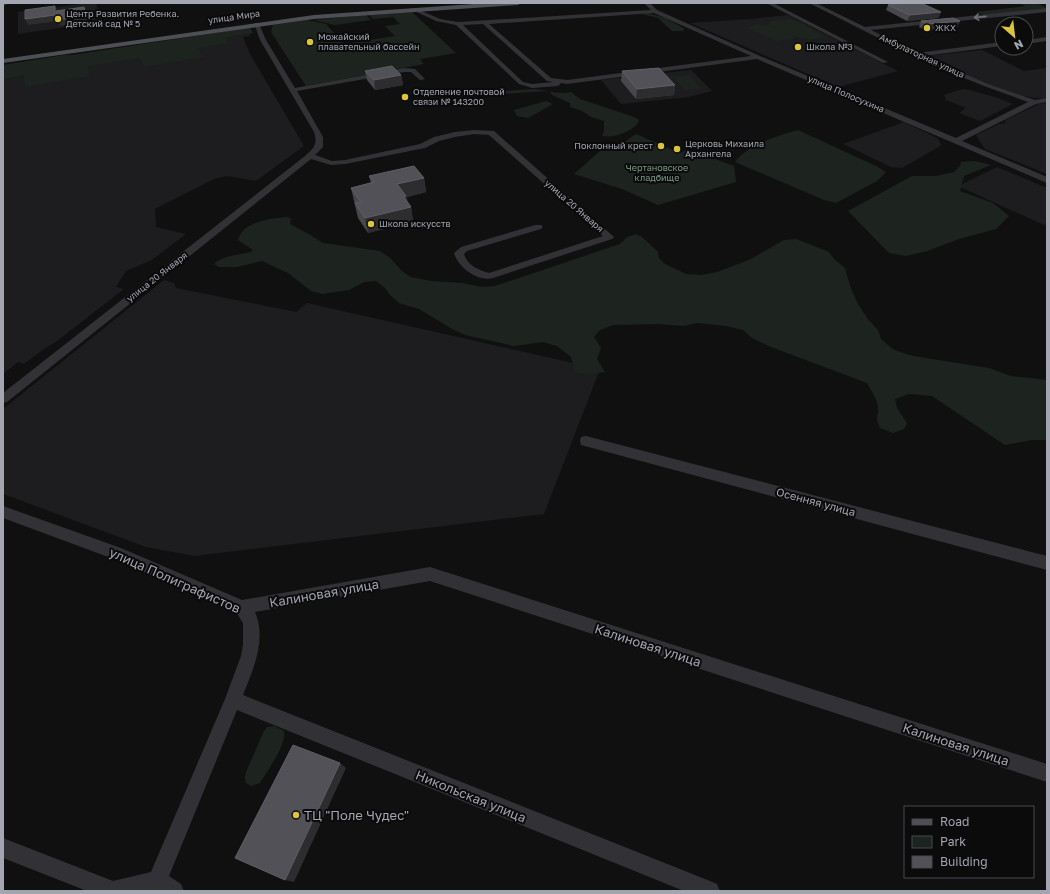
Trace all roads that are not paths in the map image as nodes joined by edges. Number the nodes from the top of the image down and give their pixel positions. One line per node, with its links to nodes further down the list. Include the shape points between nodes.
1 (7, 3): 7 (street)
2 (406, 3): 8 (main road)
3 (518, 3): 8 (main road, улица Мира)
4 (647, 3): 10 (street, улица Полосухина)
5 (769, 3): 21 (street)
6 (812, 3): 14 (street, Амбулаторная улица)
7 (3, 4)
8 (413, 9): 12 (main road, улица Мира); 13 (street, via 438,20)
9 (1047, 10): 14 (street, one-way to 14)
10 (655, 11): 11 (street); 19 (street, улица Полосухина)
11 (485, 23): 13 (street); 23 (street, via 549,80)
12 (256, 24): 20 (main road, улица Мира); 24 (street, улица 20 Января)
13 (458, 24): 23 (street, via 525,85)
14 (864, 29): 18 (street, Амбулаторная улица)
15 (1047, 39): 16 (street)
16 (1034, 41)
17 (994, 45): 18 (street)
18 (915, 54): 26 (street, Амбулаторная улица, via 986,85)
19 (758, 57): 23 (street); 27 (street, улица Полосухина)
20 (3, 61)
21 (885, 62)
22 (422, 79): 24 (street, via 412,70 404,70)
23 (564, 82)
24 (293, 90): 28 (street, улица 20 Января, via 320,138 319,147)
25 (1047, 100): 26 (street)
26 (1034, 102): 27 (street)
27 (957, 141): 29 (street, улица Полосухина)
28 (310, 156): 30 (street, улица 20 Января, via 331,163 345,162 422,146 430,141 466,133 491,133 609,237 489,276 465,265 459,257 464,249); 31 (street, улица 20 Января)
29 (1047, 180)
30 (538, 227)
31 (3, 399)
32 (586, 441): 34 (street, Осенняя улица)
33 (3, 512): 35 (street, улица Полиграфистов, via 116,553)
34 (1047, 563)
35 (242, 607): 36 (street, улица Полиграфистов, via 251,623 251,644); 37 (street, Калиновая улица, via 430,574)
36 (233, 700): 39 (street, улица Полиграфистов); 40 (street, Никольская улица)
37 (1047, 773)
38 (3, 848): 39 (street, via 113,891)
39 (162, 888)
40 (710, 891)

